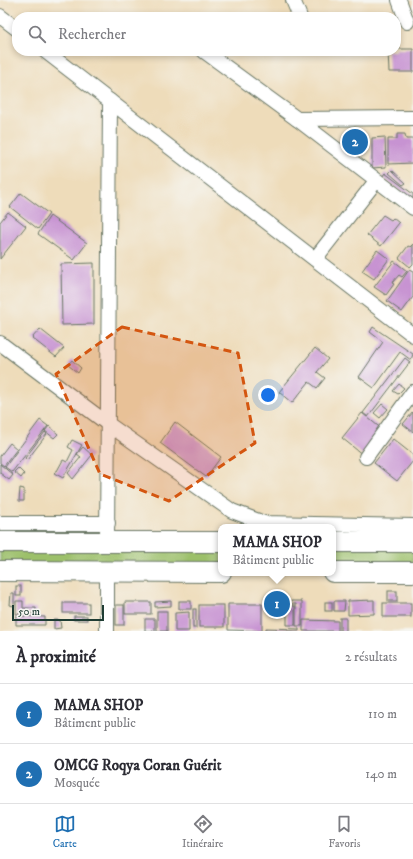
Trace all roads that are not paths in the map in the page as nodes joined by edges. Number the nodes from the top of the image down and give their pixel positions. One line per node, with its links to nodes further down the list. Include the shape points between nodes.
1 (293, 0): 3 (street)
2 (399, 0): 5 (street)
3 (298, 12)
4 (0, 16): 6 (street)
5 (406, 22)
6 (12, 25)
7 (52, 56): 9 (street)
8 (211, 56): 11 (street)
9 (110, 101): 14 (street); 18 (street)
10 (413, 118): 11 (street)
11 (297, 119): 12 (street)
12 (376, 181): 13 (street); 14 (street)
13 (413, 208)
14 (315, 260): 15 (street)
15 (413, 335)
16 (0, 343): 18 (street)
17 (413, 392): 19 (street)
18 (108, 424): 21 (street, via 232,511); 24 (street)
19 (366, 457)
20 (0, 523): 24 (street)
21 (264, 524)
22 (336, 525): 23 (street)
23 (413, 526)
24 (108, 532): 25 (main road); 26 (main road)
25 (0, 542)
26 (218, 542)
27 (336, 542): 28 (main road)
28 (413, 542)
29 (0, 571): 30 (main road)
30 (107, 572): 31 (main road); 34 (street)
31 (218, 572)
32 (336, 572): 33 (main road)
33 (413, 572)
34 (107, 631)

